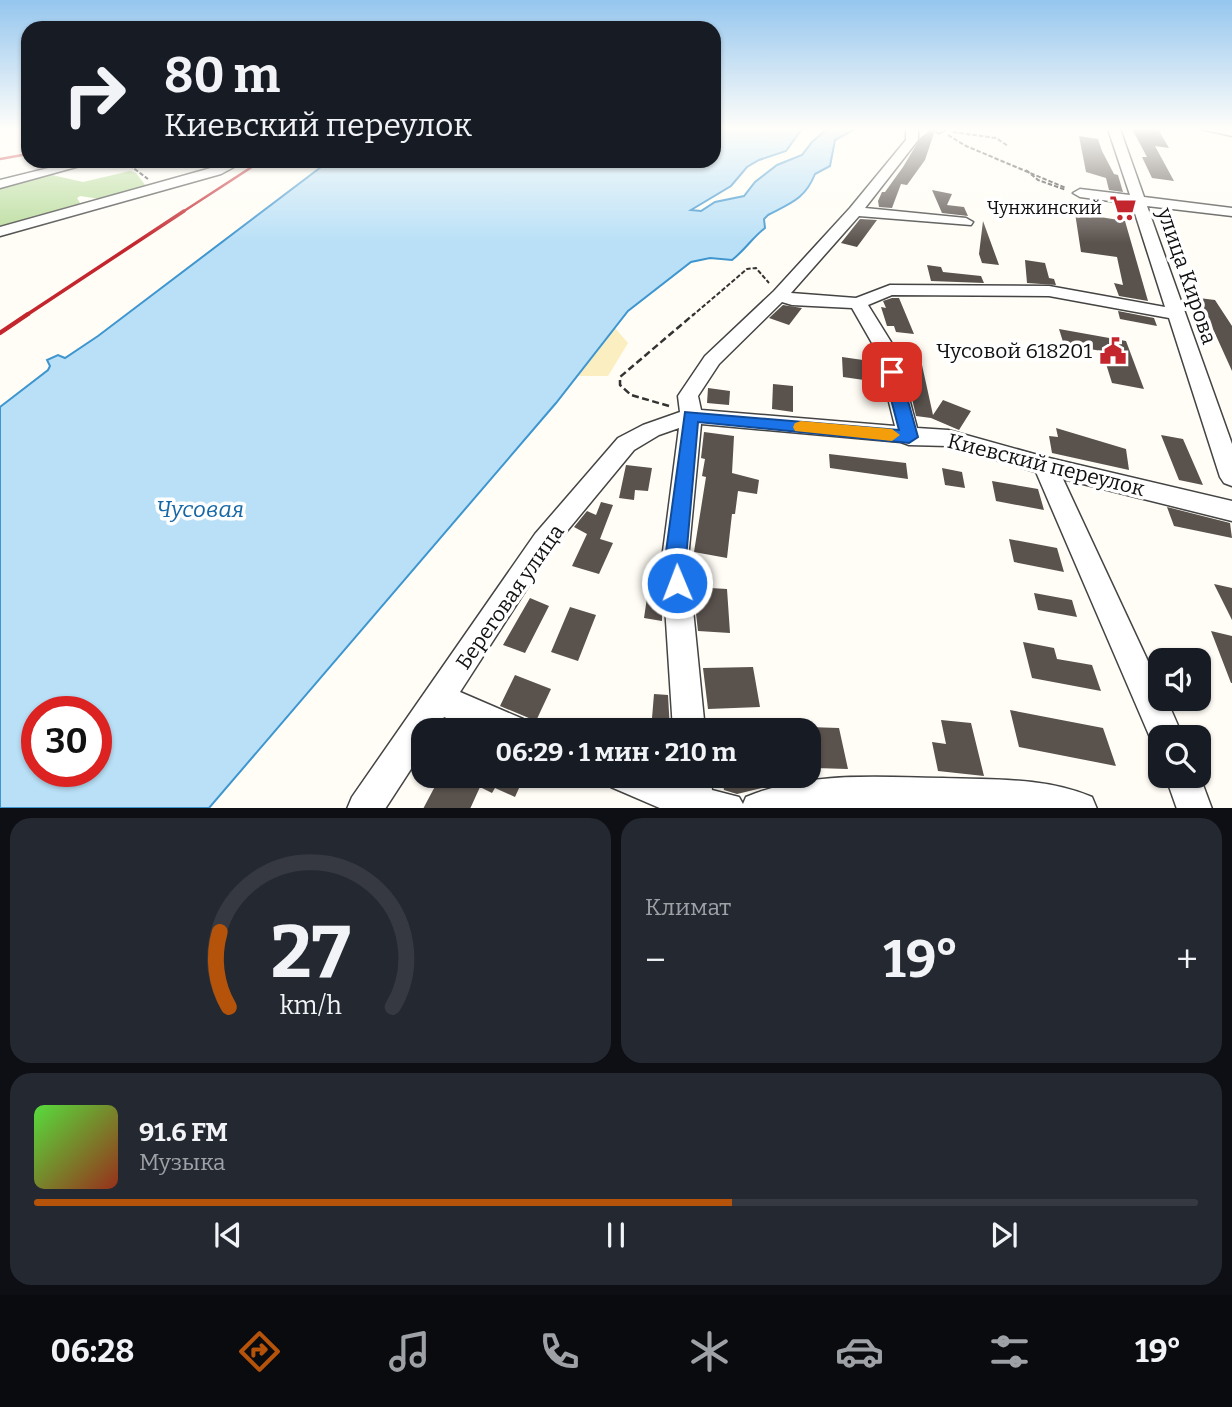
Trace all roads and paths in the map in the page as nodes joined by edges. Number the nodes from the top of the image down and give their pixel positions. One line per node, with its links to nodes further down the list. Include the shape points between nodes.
1 (891, 167): 11 (street)
2 (1020, 167): 9 (path, via 1049,186)
3 (1126, 167): 10 (street, улица Кирова)
4 (64, 168): 7 (street)
5 (133, 168): 8 (path)
6 (223, 168): 8 (street)
7 (0, 184)
8 (159, 187): 14 (street)
9 (1080, 193): 10 (street)
10 (1137, 201): 12 (street); 17 (street, улица Кирова)
11 (855, 211): 13 (street); 15 (street)
12 (1232, 212)
13 (966, 222)
14 (0, 232)
15 (780, 295): 16 (street, via 792,300); 18 (street, via 712,360 688,396); 18 (path, via 756,268 747,269 620,377 620,385 631,395)
16 (858, 303): 17 (street, via 890,290 1049,291); 19 (street, via 886,350)
17 (1177, 314): 21 (street, улица Кирова)
18 (691, 416): 19 (street, Киевский переулок); 23 (street, Береговая улица, via 626,444 544,541); 25 (street, via 676,559)
19 (909, 437): 20 (street, Киевский переулок, via 948,438)
20 (1045, 466): 22 (street, Киевский переулок); 26 (street)
21 (1232, 477)
22 (1232, 511)
23 (439, 699): 24 (street); 30 (street, Береговая улица)
24 (484, 718)
25 (689, 718)
26 (1162, 725)
27 (666, 788): 29 (street)
28 (1187, 788): 33 (street)
29 (703, 799)
30 (364, 808)
31 (758, 808): 32 (street, via 865,794 1037,798)
32 (1080, 808)
33 (1195, 808)

